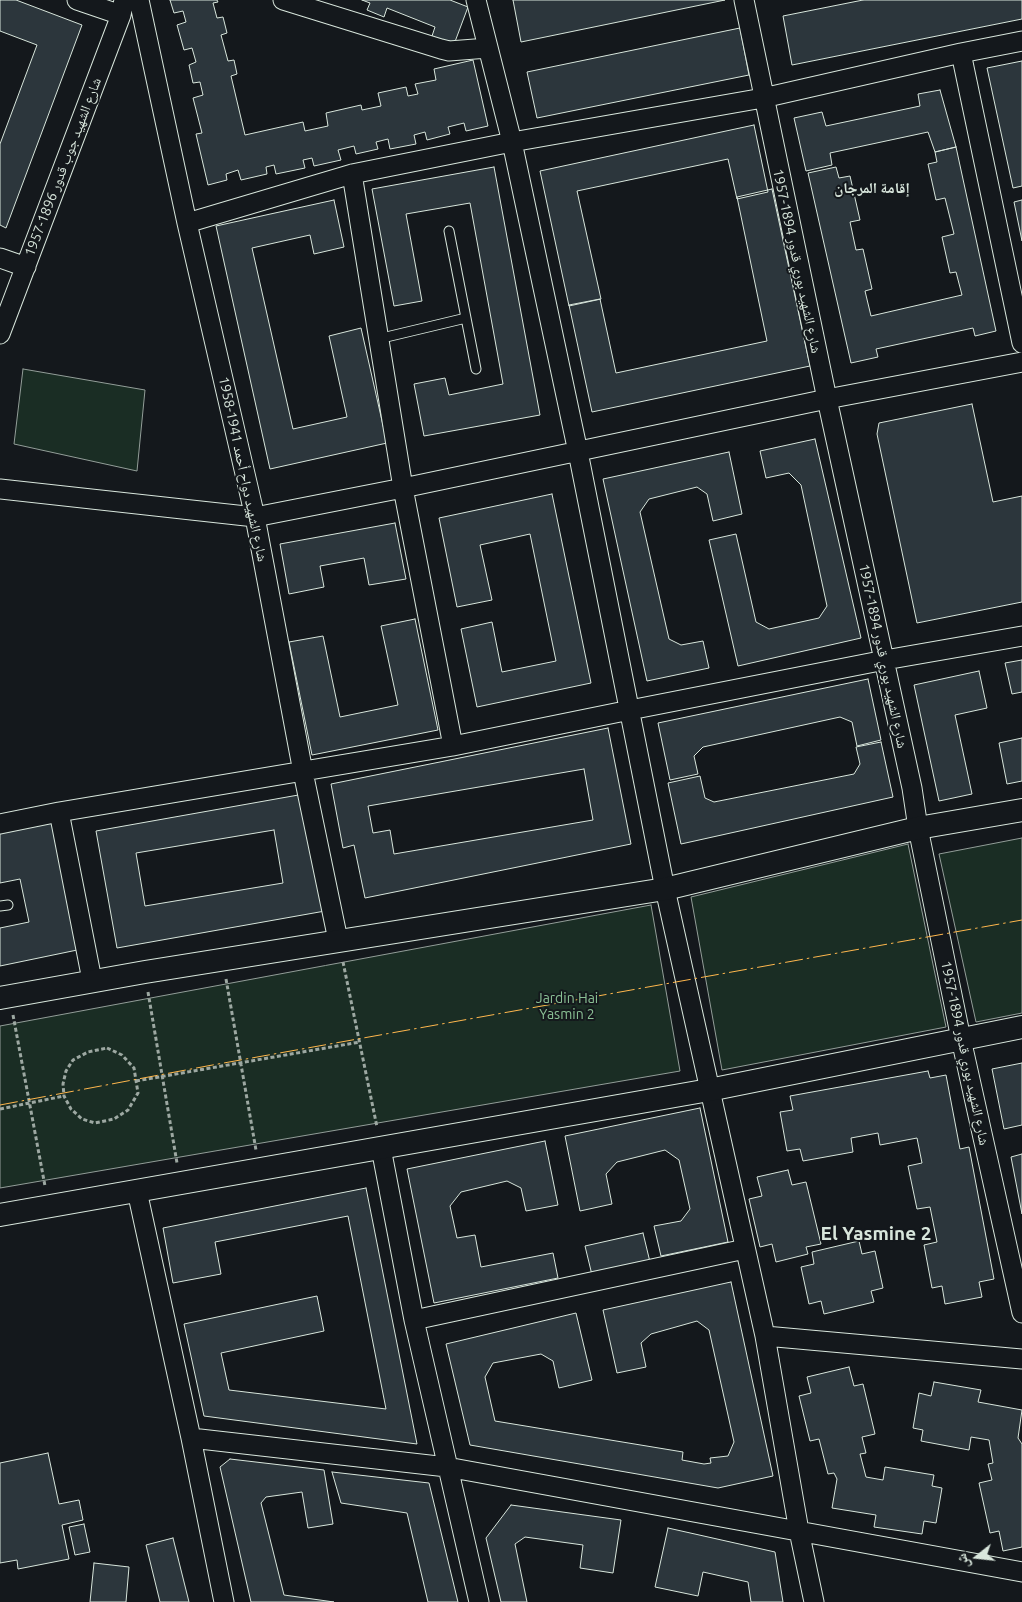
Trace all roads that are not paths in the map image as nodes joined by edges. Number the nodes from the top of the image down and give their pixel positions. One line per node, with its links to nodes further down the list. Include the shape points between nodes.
1 (77, 0): 6 (street)
2 (139, 0): 13 (street, شارع الشهيد دواح أحمد 1941-1958)
3 (283, 0): 8 (street, via 441,50)
4 (476, 0): 8 (street)
5 (744, 0): 10 (street, شارع الشهيد بوري قدور 1894-1957)
6 (122, 8): 16 (street, شارع الشهيد جوب قدور 1896-1957)
7 (1022, 41): 9 (street)
8 (488, 48): 11 (street)
9 (961, 53): 10 (street); 20 (street)
10 (763, 98): 11 (street); 23 (street, شارع الشهيد بوري قدور 1894-1957)
11 (512, 142): 12 (street); 24 (street)
12 (352, 174): 13 (street); 19 (street)
13 (187, 223): 27 (street, شارع الشهيد دواح أحمد 1941-1958)
14 (449, 231): 17 (lane)
15 (0, 258): 16 (street)
16 (26, 267): 18 (street, شارع الشهيد جوب قدور 1896-1957)
17 (466, 318): 19 (lane); 22 (lane)
18 (0, 334)
19 (378, 339): 25 (street)
20 (1022, 343)
21 (1022, 362): 23 (street)
22 (476, 369)
23 (827, 398): 24 (street); 29 (street, شارع الشهيد بوري قدور 1894-1957)
24 (578, 452): 25 (street); 30 (street)
25 (403, 488): 27 (street); 31 (street)
26 (0, 489): 27 (street)
27 (255, 517): 32 (street, شارع الشهيد دواح أحمد 1941-1958)
28 (1022, 636): 29 (street)
29 (885, 660): 30 (street); 36 (street, شارع الشهيد بوري قدور 1894-1957)
30 (630, 710): 31 (street); 37 (street)
31 (453, 746): 32 (street)
32 (303, 772): 34 (street); 38 (street, شارع الشهيد دواح أحمد 1941-1958)
33 (1022, 810): 36 (street)
34 (59, 812): 35 (street); 39 (street)
35 (0, 824)
36 (918, 828): 37 (street); 42 (street, شارع الشهيد بوري قدور 1894-1957)
37 (665, 889): 38 (street); 43 (street)
38 (338, 940): 39 (street)
39 (92, 980): 40 (street)
40 (5, 997)
41 (1022, 1027): 42 (street)
42 (961, 1039): 43 (street); 48 (street, شارع الشهيد بوري قدور 1894-1957)
43 (709, 1090): 44 (street); 47 (street)
44 (381, 1148): 45 (street); 49 (street)
45 (137, 1191): 46 (street); 52 (street)
46 (0, 1215)
47 (745, 1249): 49 (street); 50 (street)
48 (1022, 1313)
49 (414, 1320): 53 (street)
50 (765, 1336): 51 (street); 54 (street)
51 (1022, 1360)
52 (191, 1438): 53 (street); 56 (street)
53 (447, 1466): 54 (street); 57 (street)
54 (799, 1531): 55 (street); 58 (street)
55 (1022, 1572)
56 (224, 1602)
57 (478, 1602)
58 (814, 1602)

